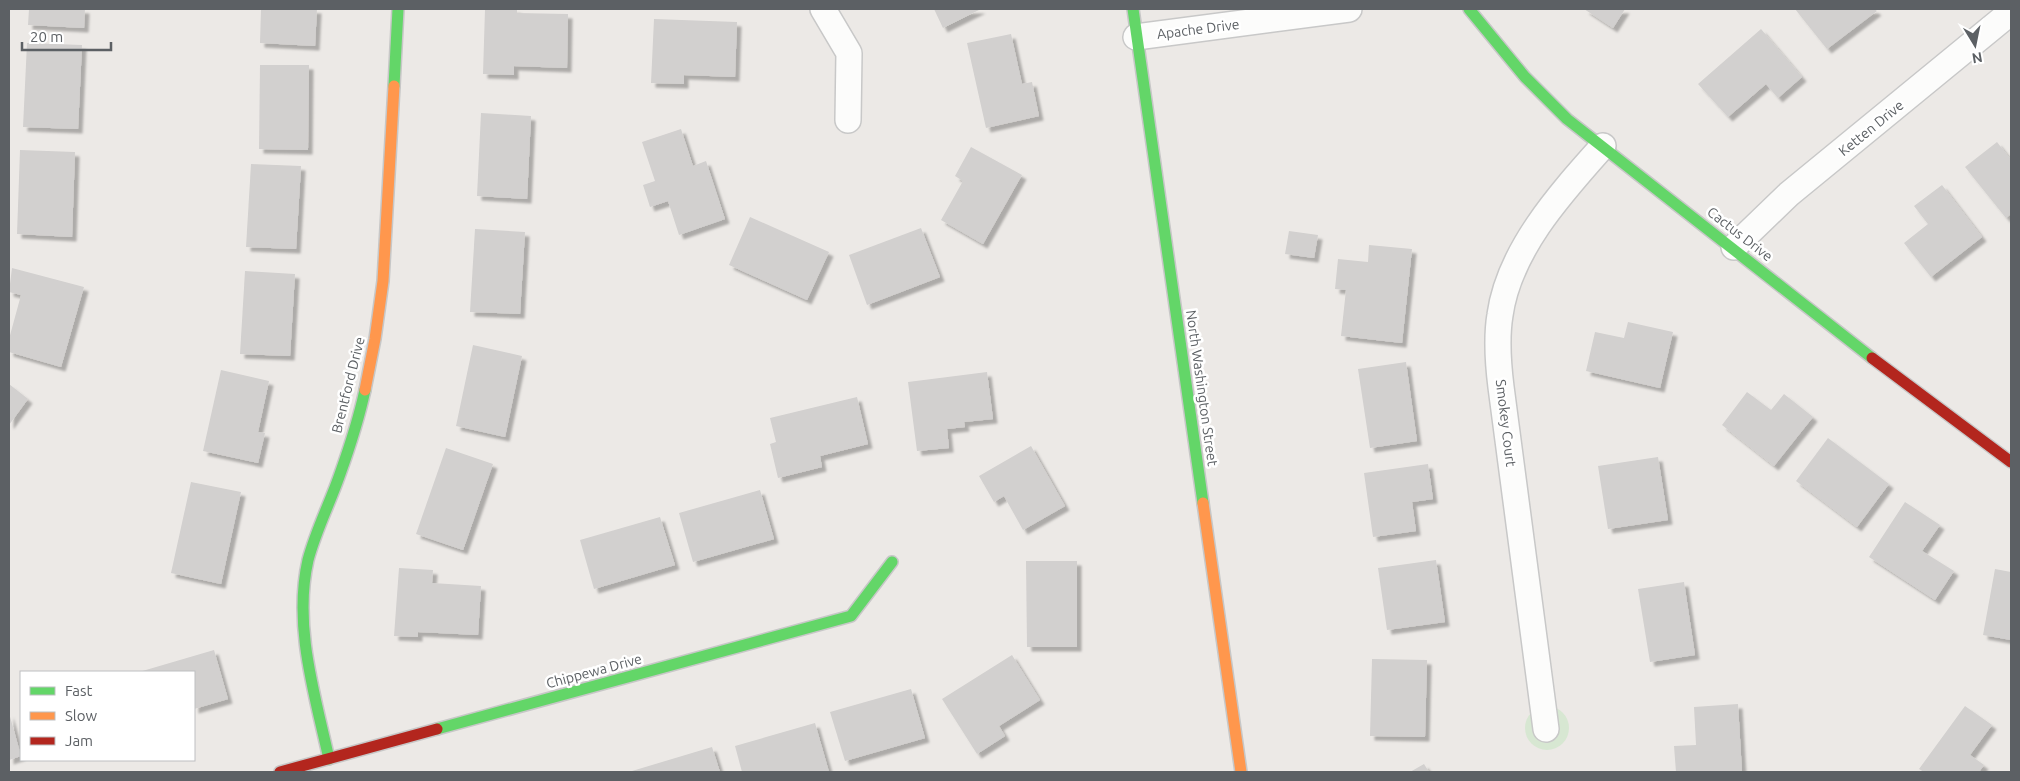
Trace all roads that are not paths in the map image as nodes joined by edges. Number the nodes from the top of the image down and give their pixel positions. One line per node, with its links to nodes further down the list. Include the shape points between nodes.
1 (398, 9): 14 (street, Brentford Drive, via 383,281 375,339 361,407 308,561 304,601 306,654)
2 (823, 9): 8 (street, via 849,53)
3 (1132, 9): 7 (street, North Washington Street)
4 (1349, 9): 7 (street, Apache Drive)
5 (1469, 9): 9 (street, Cactus Drive, via 1525,77 1567,119)
6 (2011, 12): 10 (street, Ketten Drive, via 1789,194)
7 (1136, 37): 16 (street, North Washington Street)
8 (848, 120)
9 (1603, 146): 10 (street, Cactus Drive); 13 (street, Smokey Court, via 1534,233 1516,264 1500,314 1498,357 1501,388)
10 (1734, 247): 11 (street, Cactus Drive, via 1881,365)
11 (2011, 462)
12 (892, 562): 14 (street, Chippewa Drive, via 851,616)
13 (1546, 729)
14 (329, 759): 15 (street, Chippewa Drive)
15 (280, 772)
16 (1242, 772)

